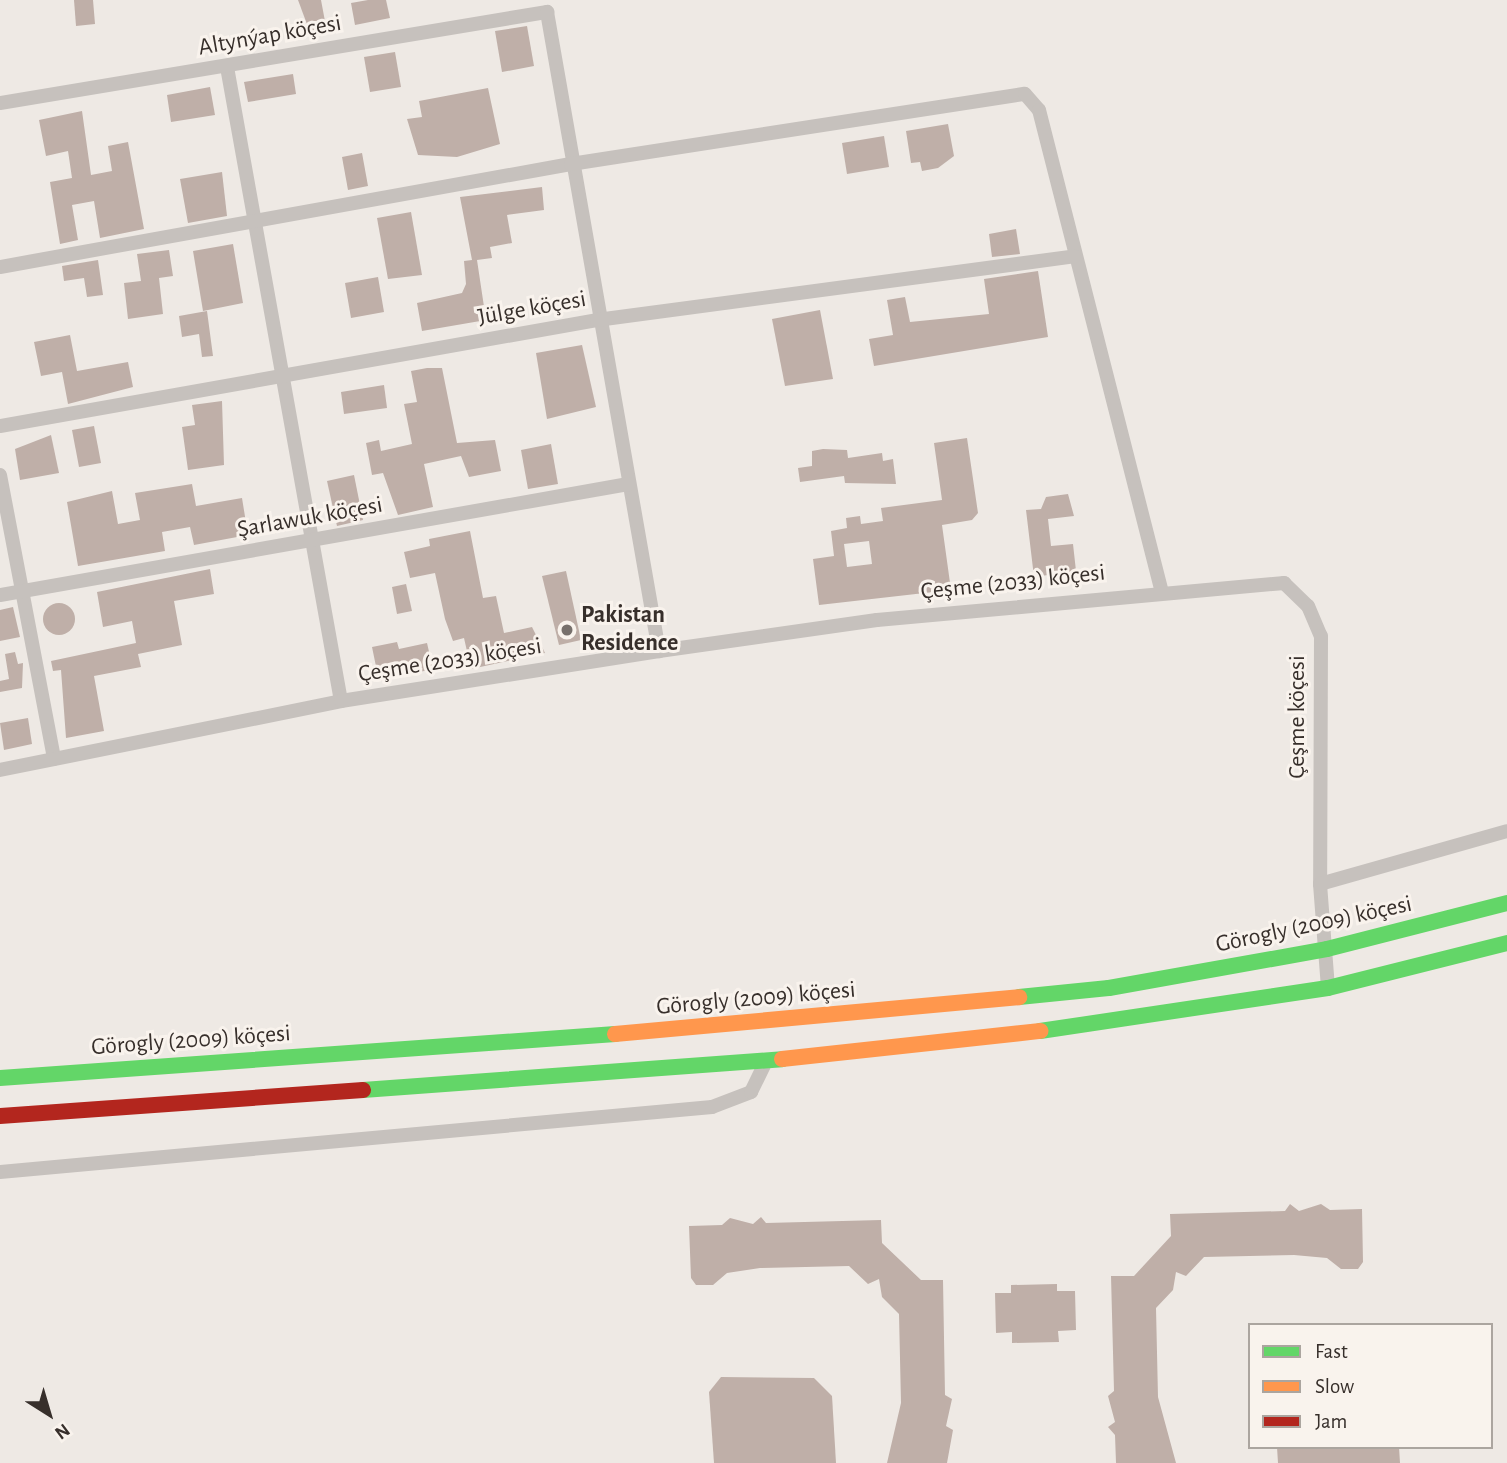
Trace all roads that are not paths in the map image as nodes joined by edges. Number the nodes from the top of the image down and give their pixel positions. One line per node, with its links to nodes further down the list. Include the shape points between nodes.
1 (227, 67): 2 (street, Altynýap köçesi); 3 (street, Altynýap köçesi, via 547,12); 4 (street)
2 (0, 103)
3 (571, 164): 4 (street); 5 (street, via 1025,94 1039,110); 7 (street)
4 (257, 223): 6 (street); 8 (street)
5 (1074, 256): 7 (street, Jülge köçesi); 14 (street)
6 (0, 267)
7 (597, 320): 8 (street, Jülge köçesi); 11 (street)
8 (284, 374): 9 (street, Jülge köçesi); 12 (street)
9 (0, 426)
10 (0, 475): 13 (street)
11 (628, 484): 12 (street, Şarlawuk köçesi); 16 (street)
12 (313, 541): 13 (street, Şarlawuk köçesi); 17 (street)
13 (22, 590): 15 (street, Şarlawuk köçesi); 18 (street)
14 (1161, 590): 16 (street, Çeşme (2033) köçesi, via 877,620); 21 (street, Çeşme köçesi, via 1284,583 1308,606 1321,636)
15 (0, 595)
16 (660, 651): 17 (street, Çeşme (2033) köçesi)
17 (341, 701): 18 (street, Çeşme (2033) köçesi)
18 (54, 759): 19 (street, Çeşme (2033) köçesi)
19 (0, 770)
20 (1507, 831): 21 (street)
21 (1320, 884): 24 (street, Çeşme köçesi)
22 (1507, 903): 24 (main road, Görogly (2009) köçesi)
23 (1507, 943): 25 (main road)
24 (1327, 950): 25 (street, Çeşme köçesi); 27 (main road, Görogly (2009) köçesi, via 1082,991 688,1029)
25 (1328, 988): 26 (main road, via 1148,1019)
26 (766, 1061): 28 (main road); 29 (street, via 751,1092 712,1107)
27 (0, 1078)
28 (0, 1116)
29 (0, 1172)

